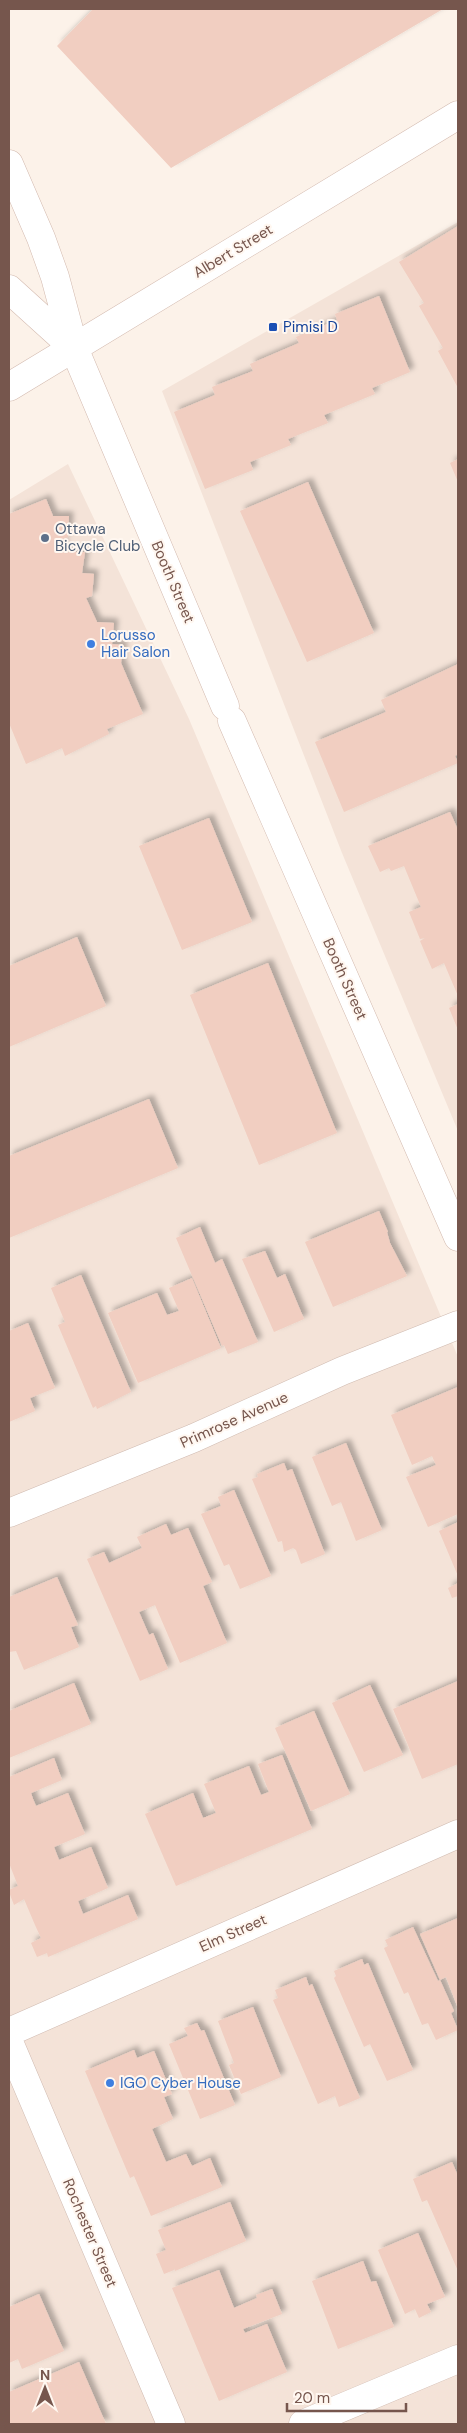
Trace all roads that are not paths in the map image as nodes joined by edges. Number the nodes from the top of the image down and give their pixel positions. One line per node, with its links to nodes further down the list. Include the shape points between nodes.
1 (458, 115): 4 (main road, Albert Street)
2 (9, 164): 4 (main road, Booth Street, via 42,238)
3 (9, 289): 4 (main road, Booth Street)
4 (74, 348): 5 (main road, Albert Street); 6 (main road, Booth Street, via 229,714)
5 (9, 387)
6 (458, 1237)
7 (458, 1325): 8 (main road, Primrose Avenue, via 342,1371 194,1438)
8 (9, 1514)
9 (458, 1834): 10 (main road, Elm Street)
10 (9, 2032)
11 (9, 2042): 13 (main road, Rochester Street)
12 (458, 2359): 14 (main road)
13 (171, 2424)
14 (302, 2424)

